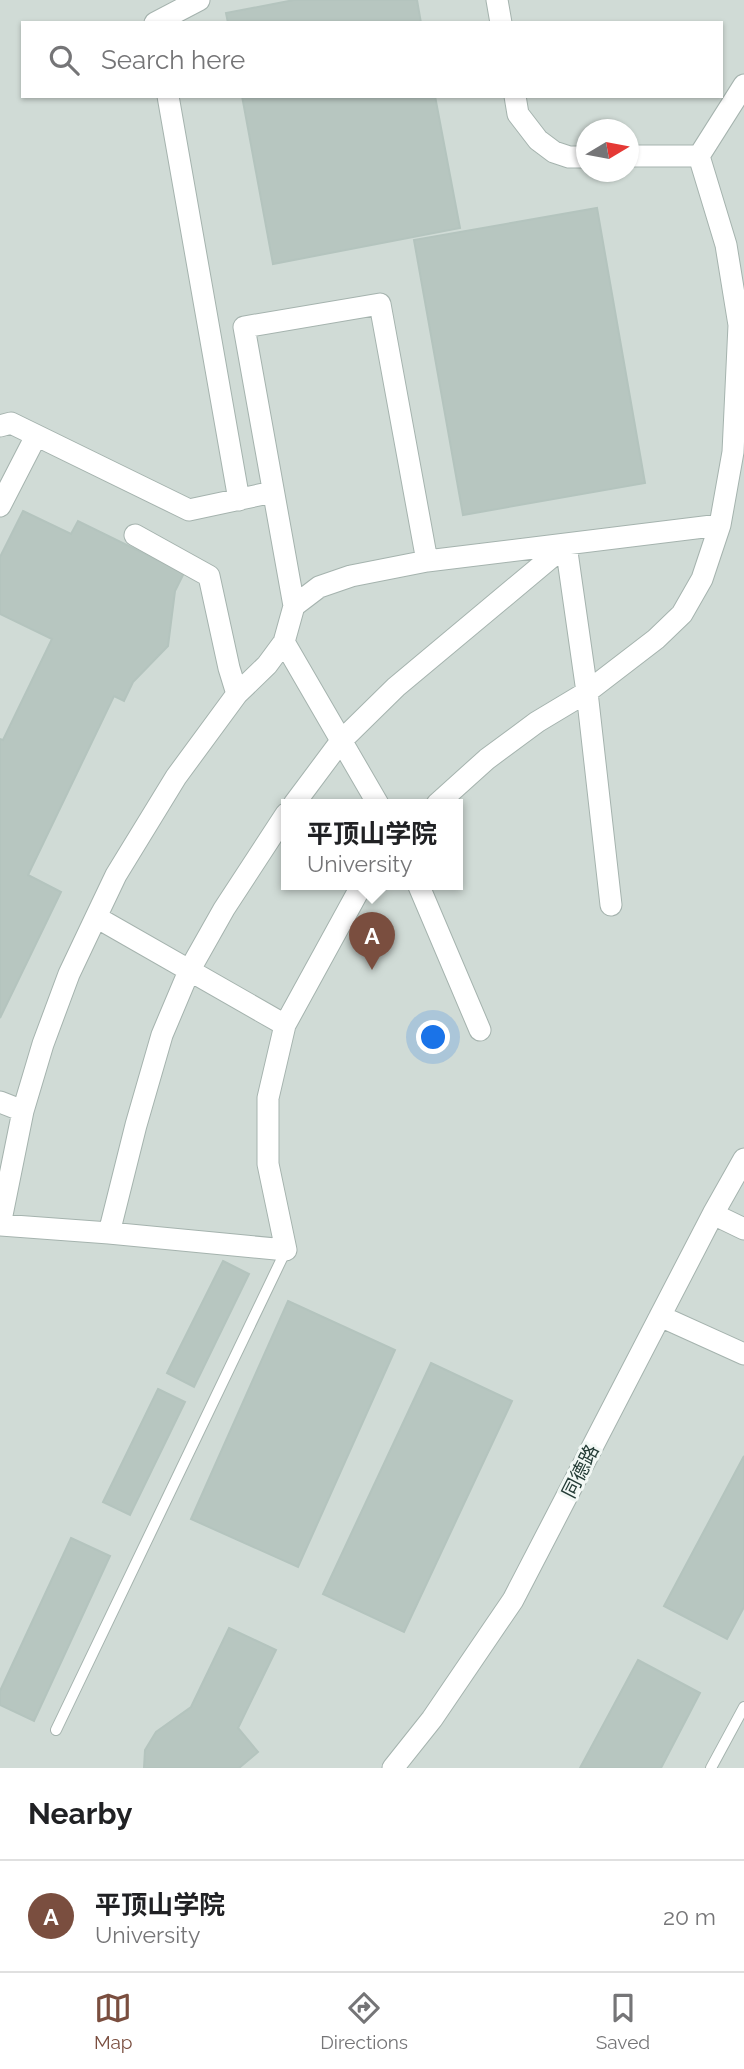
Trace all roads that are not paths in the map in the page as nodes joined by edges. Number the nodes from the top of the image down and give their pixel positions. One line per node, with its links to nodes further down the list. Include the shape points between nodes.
1 (199, 0): 3 (street)
2 (496, 0): 4 (street)
3 (159, 21)
4 (501, 21)
5 (744, 85): 9 (street)
6 (168, 98): 15 (street)
7 (515, 98): 10 (street, via 518,114 538,140 554,152)
8 (639, 156): 9 (street)
9 (699, 156): 11 (street, via 726,245)
10 (576, 157)
11 (742, 325): 17 (street, via 733,452)
12 (0, 426): 13 (street, via 11,423)
13 (36, 436): 15 (street, via 189,510); 16 (street)
14 (273, 492): 15 (street); 20 (street, via 244,327 380,304); 21 (street)
15 (239, 500)
16 (0, 506)
17 (720, 525): 19 (street); 23 (street, via 702,579 682,614)
18 (135, 535): 24 (street, via 209,576)
19 (566, 545): 20 (street); 23 (street); 25 (street, via 396,687)
20 (427, 561): 21 (street, via 351,576 319,587)
21 (294, 606): 22 (street)
22 (284, 642): 24 (street); 25 (street)
23 (587, 692): 28 (street, via 486,759); 32 (street)
24 (237, 694): 33 (street, via 176,778)
25 (341, 741): 26 (street); 27 (street)
26 (297, 799)
27 (375, 799)
28 (442, 799)
29 (281, 822): 34 (street)
30 (359, 890): 35 (street)
31 (421, 890): 36 (street)
32 (611, 905)
33 (96, 916): 34 (street); 38 (street, via 60,997)
34 (189, 971): 35 (street); 43 (street, via 162,1035)
35 (285, 1025): 44 (street, via 268,1098 268,1164)
36 (480, 1030)
37 (0, 1102): 38 (street)
38 (23, 1111): 41 (street)
39 (744, 1159): 40 (street, 同德路)
40 (713, 1214): 42 (street); 45 (street, 同德路)
41 (0, 1225): 43 (street)
42 (744, 1229)
43 (109, 1233): 44 (street)
44 (286, 1250): 48 (lane)
45 (660, 1316): 46 (street); 49 (street, 同德路, via 513,1600)
46 (744, 1354)
47 (744, 1707): 50 (lane)
48 (56, 1730)
49 (393, 1768)
50 (711, 1768)

